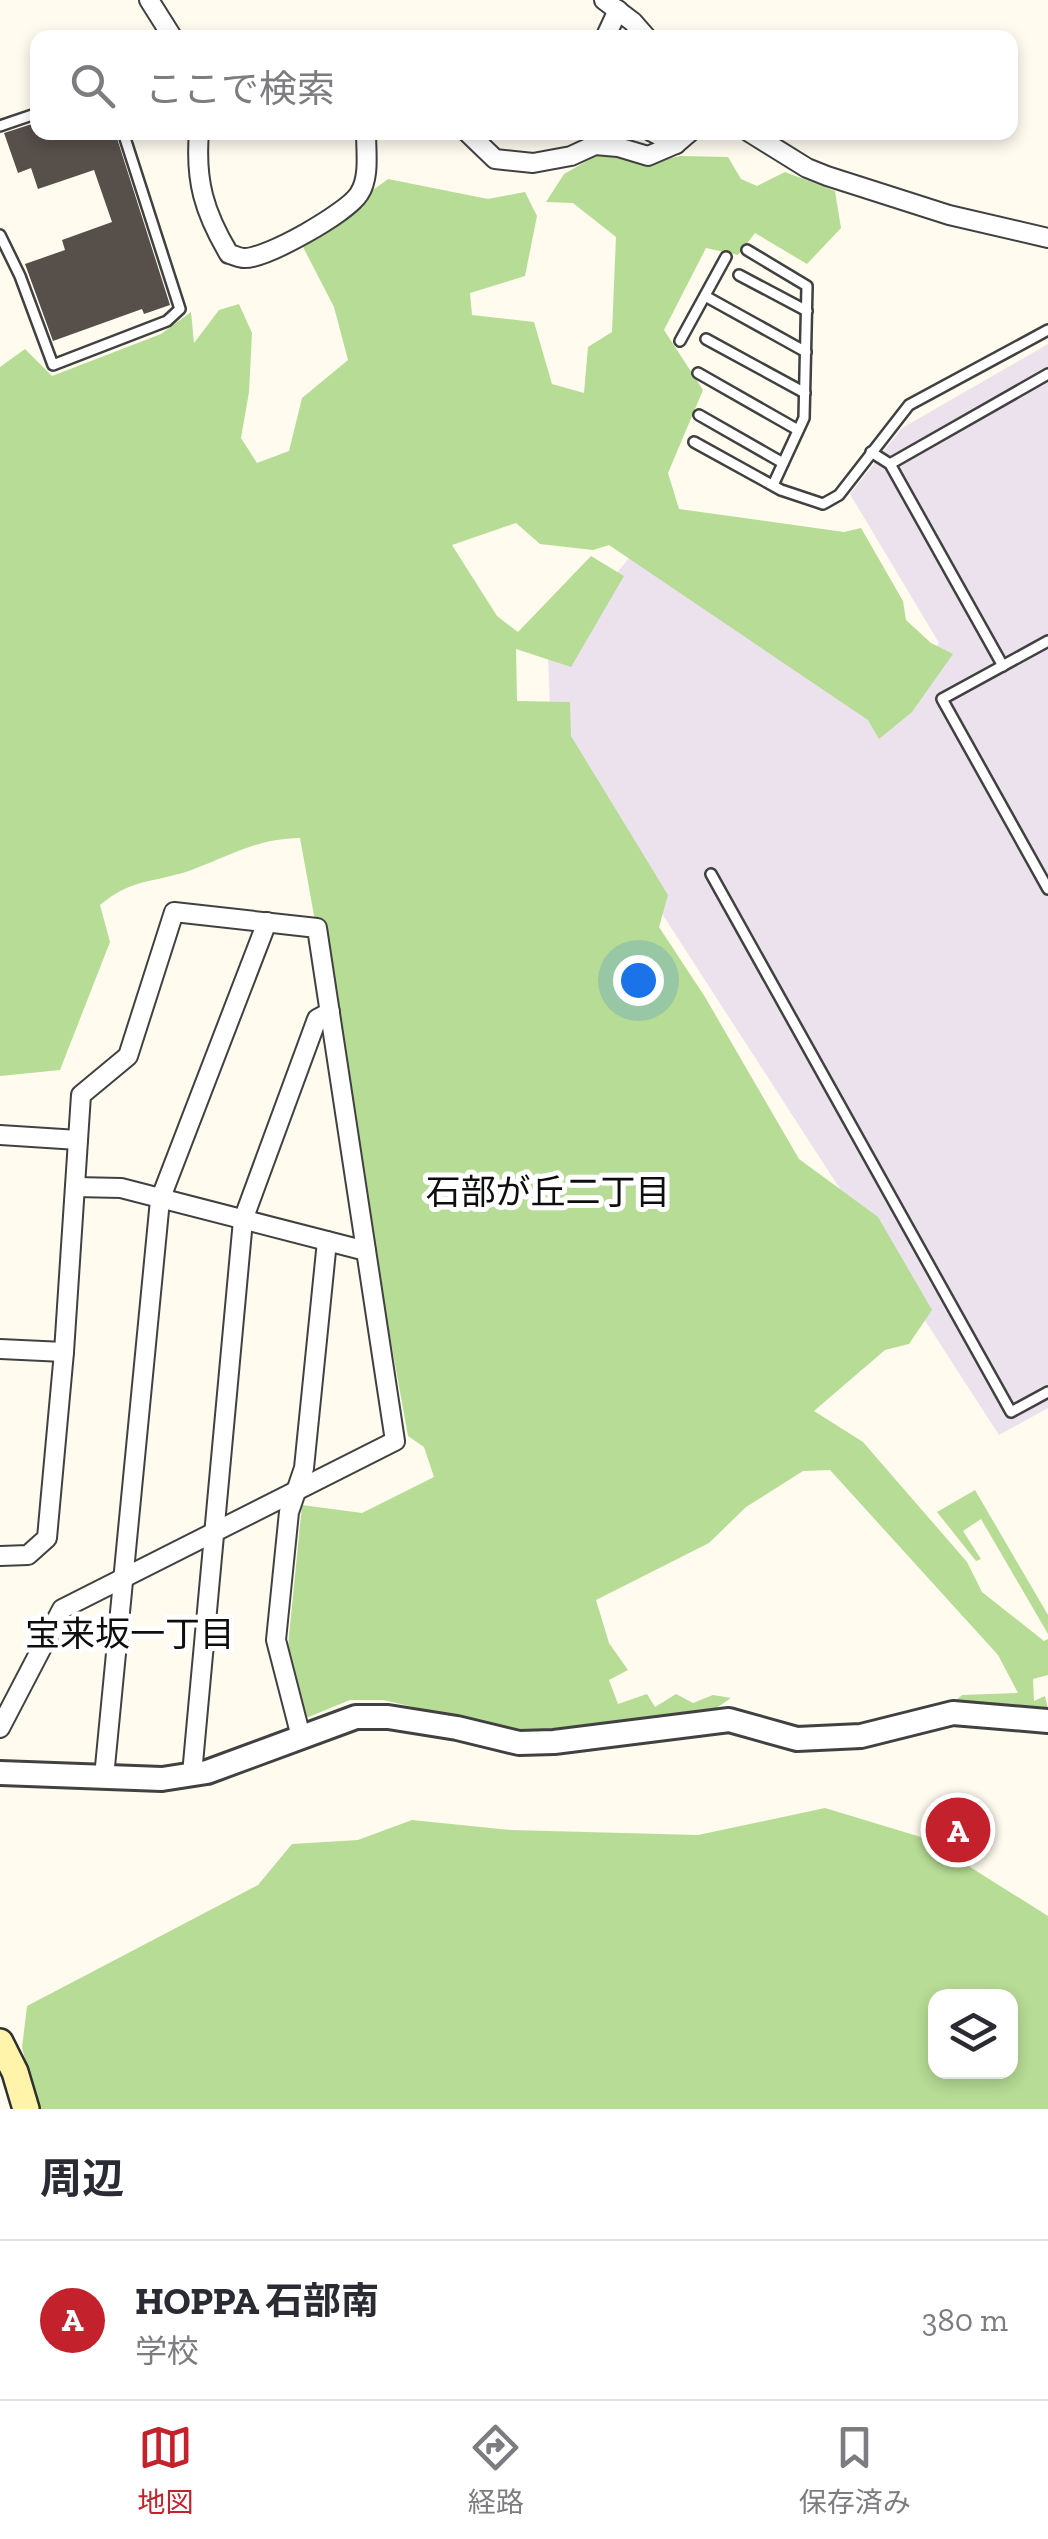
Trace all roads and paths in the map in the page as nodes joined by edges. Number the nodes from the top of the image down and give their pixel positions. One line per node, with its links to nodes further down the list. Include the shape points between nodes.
1 (149, 0): 3 (street)
2 (611, 5): 4 (street); 5 (street)
3 (168, 30)
4 (606, 30)
5 (638, 30)
6 (30, 115): 7 (lane)
7 (0, 126)
8 (126, 140): 18 (lane, via 180,309 53,365)
9 (198, 140): 10 (street, via 205,204 229,254 246,258 289,242 358,196 366,181)
10 (366, 140)
11 (476, 140): 12 (street, via 496,159 533,162 595,145 648,156)
12 (679, 140)
13 (762, 140): 15 (street, via 828,176)
14 (0, 235): 18 (lane)
15 (1048, 238)
16 (747, 250): 22 (lane, via 807,286)
17 (726, 257): 21 (lane)
18 (12, 259): 19 (lane)
19 (0, 263)
20 (739, 275): 22 (lane)
21 (705, 296): 25 (lane); 26 (lane)
22 (807, 311): 26 (lane)
23 (1048, 330): 33 (lane, via 908,405)
24 (706, 338): 29 (lane)
25 (680, 341)
26 (806, 352): 29 (lane)
27 (698, 373): 31 (lane)
28 (1048, 374): 35 (lane)
29 (805, 393): 31 (lane)
30 (699, 415): 34 (lane)
31 (798, 430): 34 (lane)
32 (694, 442): 36 (lane)
33 (871, 452): 35 (lane); 36 (lane, via 839,495 823,504)
34 (783, 464): 36 (lane)
35 (890, 464): 38 (lane)
36 (773, 485)
37 (1048, 641): 38 (lane)
38 (1002, 666): 40 (lane, via 942,699)
39 (712, 874): 52 (lane, via 1012,1412)
40 (1048, 889)
41 (266, 922): 42 (street, via 318,928); 44 (street, via 174,912 128,1056 81,1095); 46 (street)
42 (330, 1012): 47 (street, via 317,1019); 49 (street)
43 (0, 1135): 44 (street)
44 (78, 1140): 45 (street)
45 (75, 1187): 46 (street, via 122,1188); 51 (street)
46 (160, 1200): 47 (street); 56 (street)
47 (244, 1220): 48 (street); 54 (street)
48 (327, 1241): 49 (street); 53 (street, via 304,1468)
49 (366, 1251): 53 (street, via 395,1441)
50 (0, 1349): 51 (street)
51 (64, 1352): 55 (street, via 47,1538 28,1555)
52 (1048, 1392)
53 (296, 1490): 54 (street); 59 (street, via 276,1640)
54 (214, 1532): 56 (street); 61 (street)
55 (0, 1556)
56 (123, 1577): 58 (street, via 62,1609); 62 (street)
57 (1048, 1720): 59 (street, via 953,1713 860,1736 797,1739 729,1720 519,1743 458,1728 356,1717)
58 (0, 1728)
59 (301, 1736): 61 (street)
60 (0, 1773): 62 (street)
61 (192, 1774): 62 (street)
62 (104, 1777)
63 (0, 2042): 64 (main road)
64 (26, 2109)

